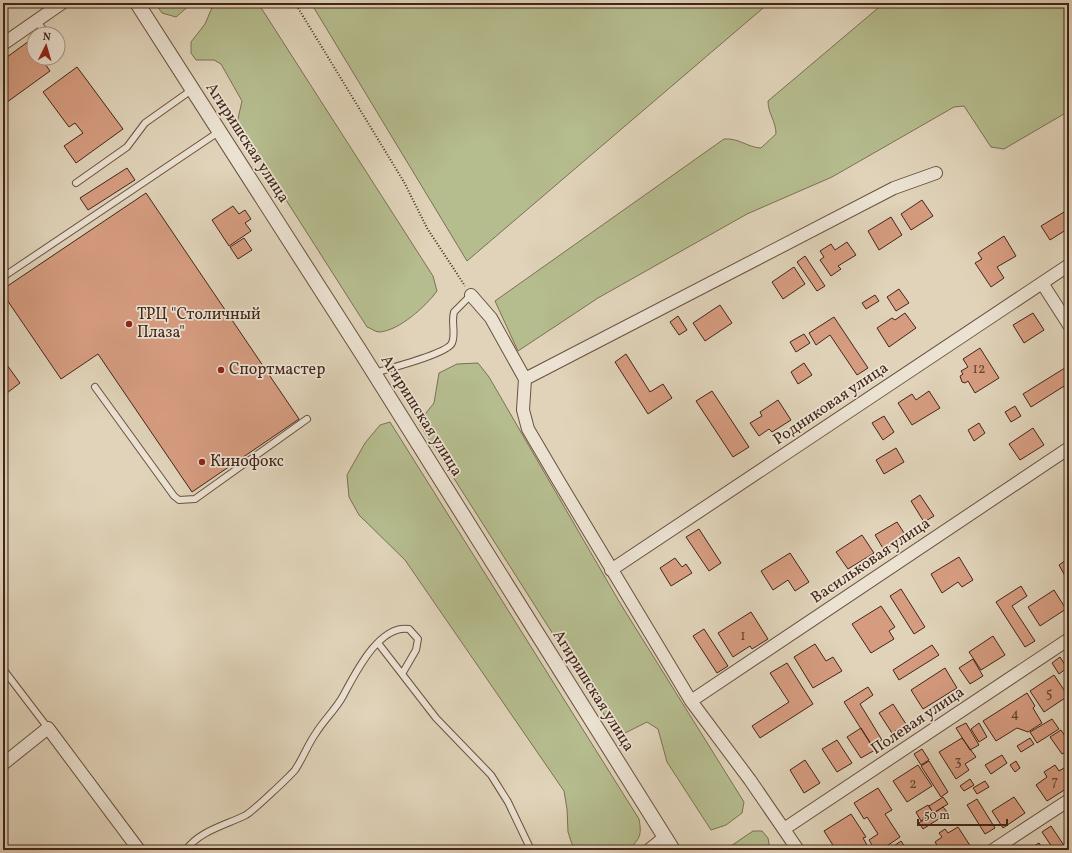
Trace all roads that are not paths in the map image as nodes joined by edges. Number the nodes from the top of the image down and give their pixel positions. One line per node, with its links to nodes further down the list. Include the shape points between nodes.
1 (62, 3): 3 (street)
2 (137, 3): 6 (street, Агиришская улица)
3 (37, 21): 4 (lane); 5 (street)
4 (40, 26)
5 (3, 43)
6 (193, 89): 7 (street, Агиришская улица); 9 (lane, via 145,123 127,147)
7 (220, 131): 11 (lane); 15 (street, Агиришская улица)
8 (936, 173): 16 (street, via 894,188)
9 (76, 183)
10 (1069, 265): 12 (street, Родниковая улица)
11 (3, 277)
12 (1042, 283): 14 (street); 20 (street, Родниковая улица)
13 (471, 295): 15 (lane, via 454,312 453,338 448,348 416,361); 16 (street, via 491,318)
14 (1069, 325)
15 (374, 373): 30 (street, Агиришская улица)
16 (525, 379): 20 (street, via 523,410 528,429)
17 (95, 387): 18 (lane, via 179,500 194,499)
18 (307, 419)
19 (1069, 448): 25 (street, Васильковая улица)
20 (612, 570): 25 (street)
21 (1069, 639): 29 (street, Полевая улица)
22 (378, 643): 24 (lane); 24 (lane, via 402,628 409,628 415,634 418,645); 32 (lane, via 352,677 342,697 294,770 247,814 203,835)
23 (3, 669): 26 (lane)
24 (402, 674): 33 (lane, via 436,718 491,775 508,802)
25 (691, 701): 29 (street)
26 (48, 728): 27 (street); 31 (street)
27 (3, 764)
28 (1069, 800): 37 (street)
29 (784, 829): 36 (street)
30 (665, 838): 34 (street); 35 (street, Агиришская улица)
31 (139, 850)
32 (186, 850)
33 (531, 850)
34 (649, 850)
35 (673, 850)
36 (798, 850)
37 (993, 850)

